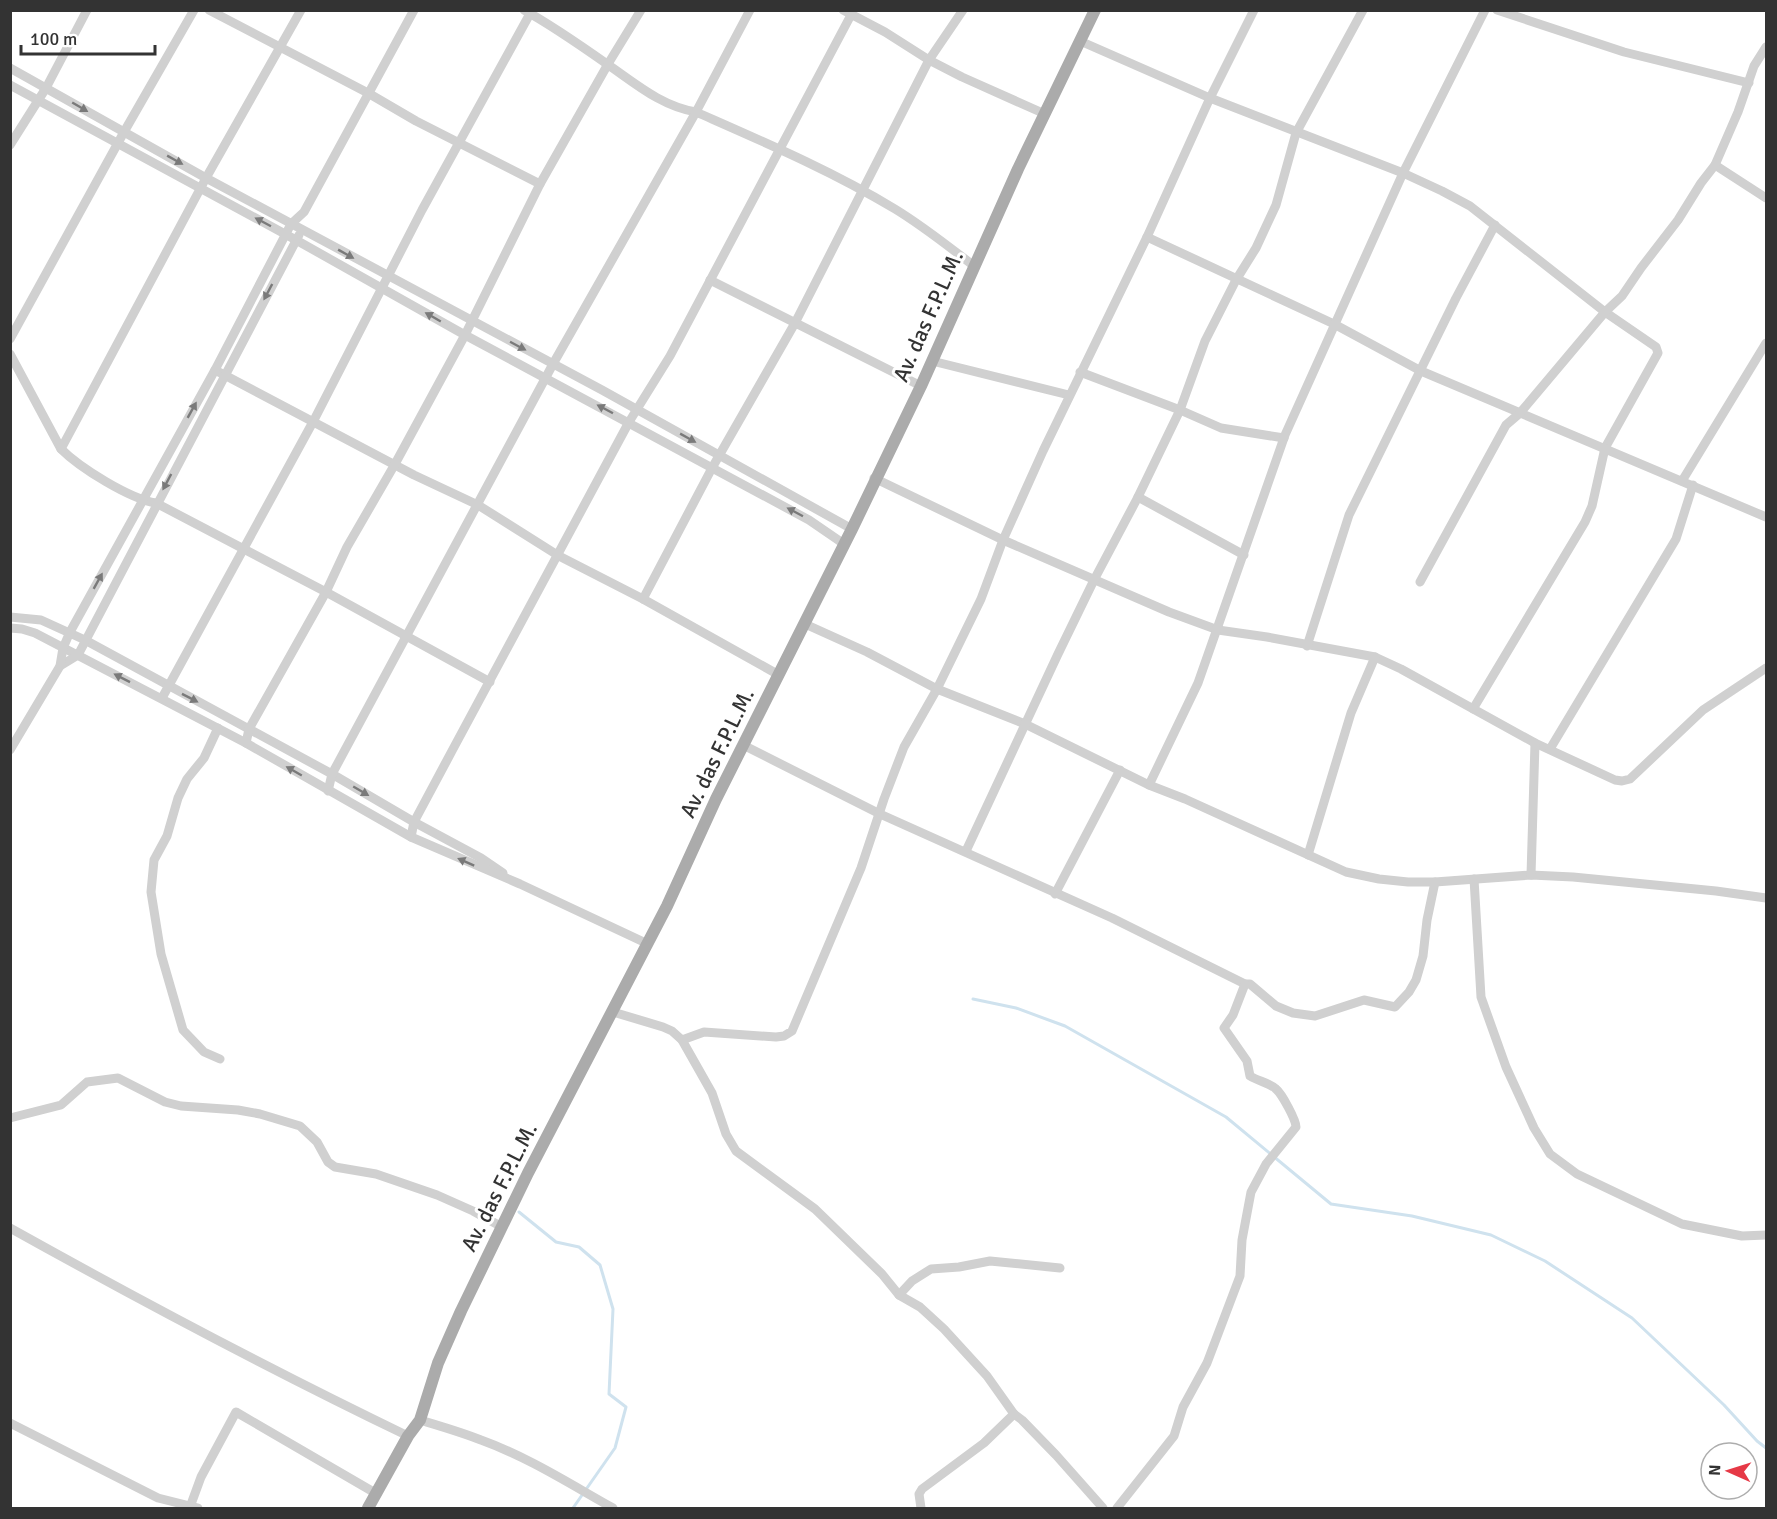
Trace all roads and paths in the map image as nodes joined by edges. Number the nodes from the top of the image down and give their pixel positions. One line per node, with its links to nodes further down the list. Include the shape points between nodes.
1 (87, 10): 24 (street)
2 (194, 10): 30 (street)
3 (209, 10): 17 (street)
4 (301, 10): 17 (street)
5 (414, 10): 25 (street)
6 (641, 10): 20 (street)
7 (750, 10): 28 (street)
8 (963, 10): 19 (street)
9 (1095, 10): 16 (main road, Av. das F.P.L.M.)
10 (1254, 10): 26 (street)
11 (1363, 10): 31 (street)
12 (1485, 10): 37 (street)
13 (1497, 10): 22 (street, via 1624,52)
14 (529, 12): 20 (street); 32 (street)
15 (847, 13): 19 (street); 35 (street)
16 (1080, 41): 26 (street); 29 (main road, Av. das F.P.L.M.)
17 (280, 47): 25 (street); 38 (street)
18 (1767, 47): 22 (street, via 1754,66)
19 (929, 60): 29 (street); 41 (street)
20 (608, 64): 28 (street, via 648,94); 39 (street)
21 (10, 68): 24 (street)
22 (1749, 83): 36 (street)
23 (10, 84): 27 (street)
24 (46, 88): 27 (street); 30 (street, one-way to 30)
25 (368, 93): 32 (street); 43 (street)
26 (1210, 98): 31 (street); 48 (street)
27 (39, 100): 33 (street); 34 (street)
28 (696, 112): 35 (street); 64 (street)
29 (1045, 114): 50 (main road, Av. das F.P.L.M.)
30 (124, 132): 33 (street); 38 (street, one-way to 38)
31 (1296, 133): 37 (street); 53 (street, via 1276,205)
32 (459, 143): 39 (street); 51 (street)
33 (118, 144): 40 (street); 60 (street)
34 (10, 145)
35 (780, 149): 41 (street); 52 (street)
36 (1714, 165): 42 (street); 55 (street, via 1622,296)
37 (1403, 173): 45 (street, via 1470,206); 58 (street)
38 (206, 178): 40 (street); 44 (street)
39 (540, 184): 56 (street)
40 (200, 189): 47 (street, one-way to 40); 79 (street)
41 (862, 191): 50 (street, via 904,215); 57 (street)
42 (1767, 198)
43 (304, 212): 44 (street); 46 (street)
44 (291, 224): 46 (street); 47 (street)
45 (1495, 225): 55 (street); 66 (street)
46 (302, 229): 49 (street); 51 (street, one-way to 51)
47 (286, 235): 49 (street); 65 (street)
48 (1147, 237): 53 (street); 67 (street)
49 (296, 240): 54 (street); 68 (street, one-way to 68)
50 (974, 266): 63 (main road, Av. das F.P.L.M.)
51 (388, 277): 54 (street); 56 (street)
52 (710, 280): 57 (street); 72 (street)
53 (1236, 280): 58 (street); 73 (street, via 1204,341)
54 (382, 288): 59 (street, one-way to 54); 75 (street)
55 (1605, 312): 74 (street); 78 (street, via 1656,347 1658,354)
56 (472, 321): 59 (street); 64 (street, one-way to 64)
57 (795, 322): 70 (street); 80 (street)
58 (1334, 324): 66 (street); 77 (street)
59 (465, 335): 69 (street); 81 (street)
60 (10, 339)
61 (1767, 343): 84 (street)
62 (10, 354): 79 (street)
63 (932, 362): 70 (main road, Av. das F.P.L.M.); 71 (street)
64 (553, 364): 69 (street); 72 (street)
65 (215, 370): 68 (street); 87 (street, one-way to 65)
66 (1421, 371): 74 (street); 108 (street, via 1349,515)
67 (1080, 372): 71 (street); 73 (street)
68 (224, 375): 75 (street); 88 (street, one-way to 88)
69 (546, 378): 76 (street, one-way to 69); 89 (street)
70 (921, 386): 83 (main road, Av. das F.P.L.M.)
71 (1070, 395): 92 (street)
72 (637, 409): 76 (street); 80 (street, one-way to 80)
73 (1180, 410): 77 (street, via 1221,428); 86 (street)
74 (1520, 413): 78 (street); 98 (street, via 1506,425)
75 (314, 420): 81 (street); 94 (street)
76 (630, 423): 82 (street); 96 (street)
77 (1284, 438): 95 (street)
78 (1605, 448): 84 (street); 119 (street, via 1585,522)
79 (61, 449): 87 (street, via 74,461)
80 (720, 456): 82 (street); 91 (street)
81 (395, 464): 89 (street); 99 (street)
82 (712, 468): 93 (street, one-way to 82, via 809,520); 100 (street)
83 (874, 478): 91 (main road, Av. das F.P.L.M.); 92 (street)
84 (1682, 480): 85 (street)
85 (1693, 485): 90 (street); 126 (street, via 1676,539)
86 (1138, 497): 95 (street); 97 (street)
87 (142, 501): 88 (street); 105 (street, one-way to 87)
88 (156, 503): 94 (street); 107 (street)
89 (478, 506): 96 (street); 106 (street)
90 (1767, 517)
91 (852, 529): 93 (main road, Av. das F.P.L.M.)
92 (1003, 540): 97 (street); 117 (street, via 981,599)
93 (844, 544): 102 (main road, Av. das F.P.L.M.)
94 (242, 549): 99 (street); 116 (street)
95 (1244, 555): 104 (street)
96 (559, 556): 100 (street); 115 (street)
97 (1094, 580): 104 (street); 120 (street)
98 (1420, 582)
99 (326, 592): 106 (street); 122 (street)
100 (643, 599): 114 (street)
101 (10, 617): 105 (street, via 41,620)
102 (805, 624): 114 (main road, Av. das F.P.L.M.); 117 (street)
103 (10, 628): 109 (street, via 34,633)
104 (1218, 630): 108 (street); 130 (street, via 1198,683)
105 (70, 633): 107 (street); 109 (street)
106 (407, 636): 115 (street); 129 (street)
107 (85, 640): 110 (street); 116 (street)
108 (1307, 646): 111 (street)
109 (63, 648): 110 (street); 112 (street)
110 (78, 655): 112 (street); 118 (street, one-way to 110)
111 (1375, 657): 119 (street); 136 (street, via 1351,713)
112 (60, 666): 127 (street)
113 (1767, 668): 126 (street, via 1703,710 1629,779 1616,780)
114 (779, 675): 125 (main road, Av. das F.P.L.M.)
115 (490, 682): 133 (street)
116 (167, 686): 118 (street); 122 (street, one-way to 122)
117 (937, 689): 120 (street); 132 (street, via 904,747)
118 (162, 698): 121 (street)
119 (1473, 709): 124 (street)
120 (1025, 724): 128 (street); 135 (street)
121 (218, 728): 123 (street); 147 (street, via 178,798 167,836 154,860 151,892 161,954 183,1030 204,1052)
122 (249, 729): 123 (street); 129 (street)
123 (246, 743): 131 (street, one-way to 123)
124 (1535, 743): 126 (street); 137 (street)
125 (743, 745): 132 (street); 143 (main road, Av. das F.P.L.M.)
126 (1550, 749)
127 (10, 750)
128 (1120, 770): 130 (street); 141 (street)
129 (332, 774): 131 (street); 133 (street, one-way to 133)
130 (1149, 785): 136 (street)
131 (328, 791): 134 (street)
132 (880, 814): 135 (street); 146 (street, via 792,1032 777,1037 704,1032)
133 (414, 822): 134 (street); 140 (street)
134 (411, 837): 140 (street, one-way to 134)
135 (966, 851): 141 (street)
136 (1308, 855): 139 (street, via 1357,874)
137 (1531, 875): 138 (street); 142 (street, via 1636,882)
138 (1474, 879): 139 (street); 151 (street, via 1481,997 1506,1067 1550,1154 1577,1174 1682,1224 1742,1236)
139 (1435, 882): 144 (street, via 1424,956 1416,980 1395,1007 1364,1000 1315,1016 1293,1013)
140 (520, 884): 143 (street)
141 (1055, 894): 144 (street)
142 (1767, 898)
143 (648, 944): 145 (main road, Av. das F.P.L.M.)
144 (1245, 984): 164 (street, via 1224,1028 1247,1060 1250,1076 1275,1087 1296,1127 1266,1164 1251,1192 1240,1276 1208,1363 1183,1407 1174,1436)
145 (614, 1012): 146 (street, via 663,1027); 149 (main road, Av. das F.P.L.M.)
146 (682, 1040): 153 (street, via 712,1093 736,1151 814,1209)
147 (220, 1059)
148 (10, 1118): 149 (street, via 62,1105 87,1082 118,1078 165,1102 238,1110 300,1126 335,1167 375,1174 437,1194)
149 (502, 1227): 155 (main road, Av. das F.P.L.M., via 438,1364)
150 (10, 1228): 157 (street, via 123,1291)
151 (1767, 1235)
152 (1060, 1268): 153 (street, via 990,1261 931,1269)
153 (899, 1295): 154 (street, via 920,1307 950,1336 987,1376)
154 (1014, 1414): 162 (street, via 984,1443 922,1488); 163 (street)
155 (420, 1420): 157 (main road, Av. das F.P.L.M.); 161 (street, via 491,1444 548,1470)
156 (10, 1423): 159 (street, via 158,1498)
157 (408, 1436): 158 (main road, Av. das F.P.L.M.)
158 (377, 1494): 159 (street, via 236,1412 201,1477); 160 (main road, Av. das F.P.L.M.)
159 (194, 1508)
160 (369, 1509)
161 (613, 1509)
162 (921, 1509)
163 (1103, 1509)
164 (1117, 1509)

